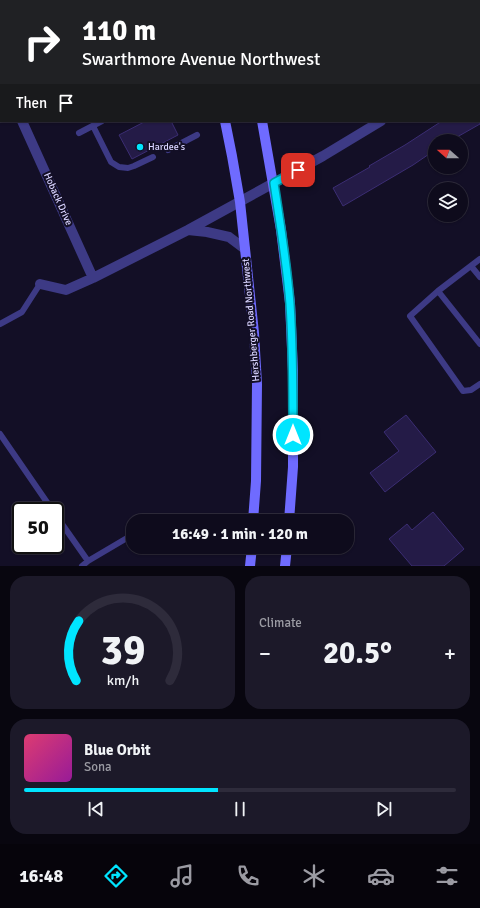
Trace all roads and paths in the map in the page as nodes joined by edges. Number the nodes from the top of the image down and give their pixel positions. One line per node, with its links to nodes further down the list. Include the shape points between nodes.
1 (22, 122): 18 (street, Hoback Drive)
2 (100, 122): 6 (lane)
3 (225, 122): 12 (main road, Hershberger Road Northwest)
4 (262, 122): 11 (main road)
5 (379, 122): 11 (street)
6 (93, 126): 7 (lane); 10 (lane, via 111,162 119,167 128,168)
7 (79, 133)
8 (197, 135): 9 (lane)
9 (168, 150)
10 (152, 157)
11 (274, 183): 12 (street); 27 (main road, via 290,303 294,467)
12 (240, 202): 13 (street); 14 (main road, Hershberger Road Northwest)
13 (188, 230): 14 (street, via 229,237); 18 (street)
14 (245, 250): 26 (main road, Hershberger Road Northwest, via 257,384)
15 (480, 259): 16 (lane)
16 (471, 266): 17 (lane); 20 (lane)
17 (480, 277)
18 (93, 278): 19 (street, via 66,290)
19 (40, 284): 21 (lane, via 22,312)
20 (438, 291): 22 (lane); 23 (lane, via 410,316 464,392)
21 (0, 324)
22 (480, 344)
23 (480, 384)
24 (0, 434): 25 (lane)
25 (47, 502)
26 (254, 514)
27 (290, 514)
28 (64, 527): 32 (lane)
29 (126, 539): 32 (lane)
30 (251, 554): 34 (main road)
31 (287, 554): 35 (main road)
32 (88, 561): 33 (lane)
33 (82, 566)
34 (250, 566)
35 (286, 566)

